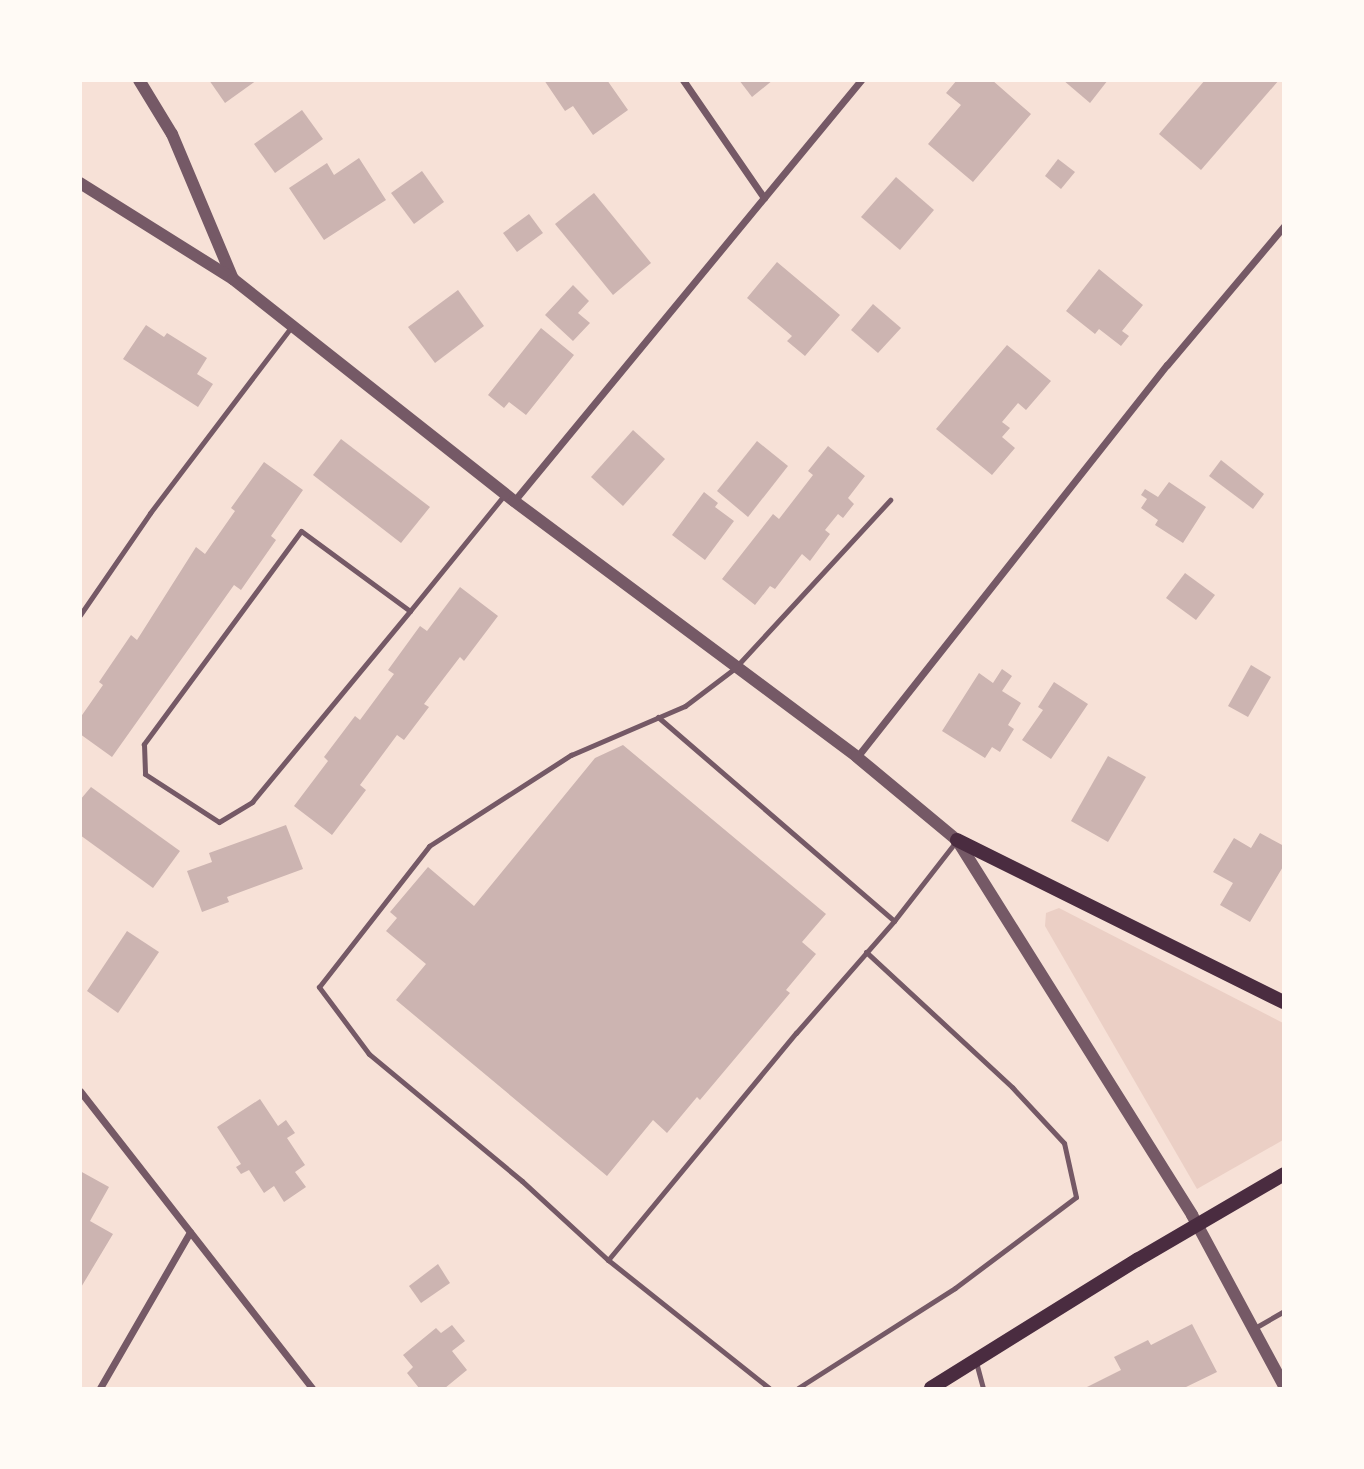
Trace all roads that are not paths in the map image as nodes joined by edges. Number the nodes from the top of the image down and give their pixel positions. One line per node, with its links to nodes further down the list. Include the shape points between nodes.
1 (139, 80): 7 (street, via 172,134)
2 (683, 80): 5 (street)
3 (861, 80): 5 (street)
4 (80, 183): 7 (street)
5 (764, 198): 9 (street)
6 (1283, 226): 15 (street)
7 (233, 279): 8 (street)
8 (291, 327): 9 (street); 12 (lane, via 150,513)
9 (510, 497): 11 (lane); 13 (street)
10 (890, 500): 13 (lane)
11 (410, 611): 11 (lane, via 252,802 219,822 145,774 144,744 301,531)
12 (80, 615)
13 (735, 668): 14 (lane, via 685,706); 15 (street)
14 (658, 717): 17 (lane); 24 (lane, via 571,755 429,846 319,987 369,1054 522,1181)
15 (857, 757): 16 (street)
16 (957, 840): 17 (lane); 19 (main road); 22 (street)
17 (894, 921): 18 (lane)
18 (866, 953): 24 (lane); 32 (lane, via 1012,1087 1064,1143 1076,1197 955,1288)
19 (1283, 1002)
20 (80, 1091): 23 (street)
21 (1283, 1174): 22 (main road)
22 (1198, 1224): 26 (street); 27 (main road)
23 (190, 1232): 29 (street); 30 (street)
24 (608, 1260): 31 (lane)
25 (1283, 1311): 26 (lane)
26 (1253, 1329): 28 (street)
27 (976, 1362): 33 (main road); 34 (lane)
28 (1283, 1386)
29 (100, 1388)
30 (312, 1388)
31 (769, 1388)
32 (798, 1388)
33 (931, 1388)
34 (983, 1388)

